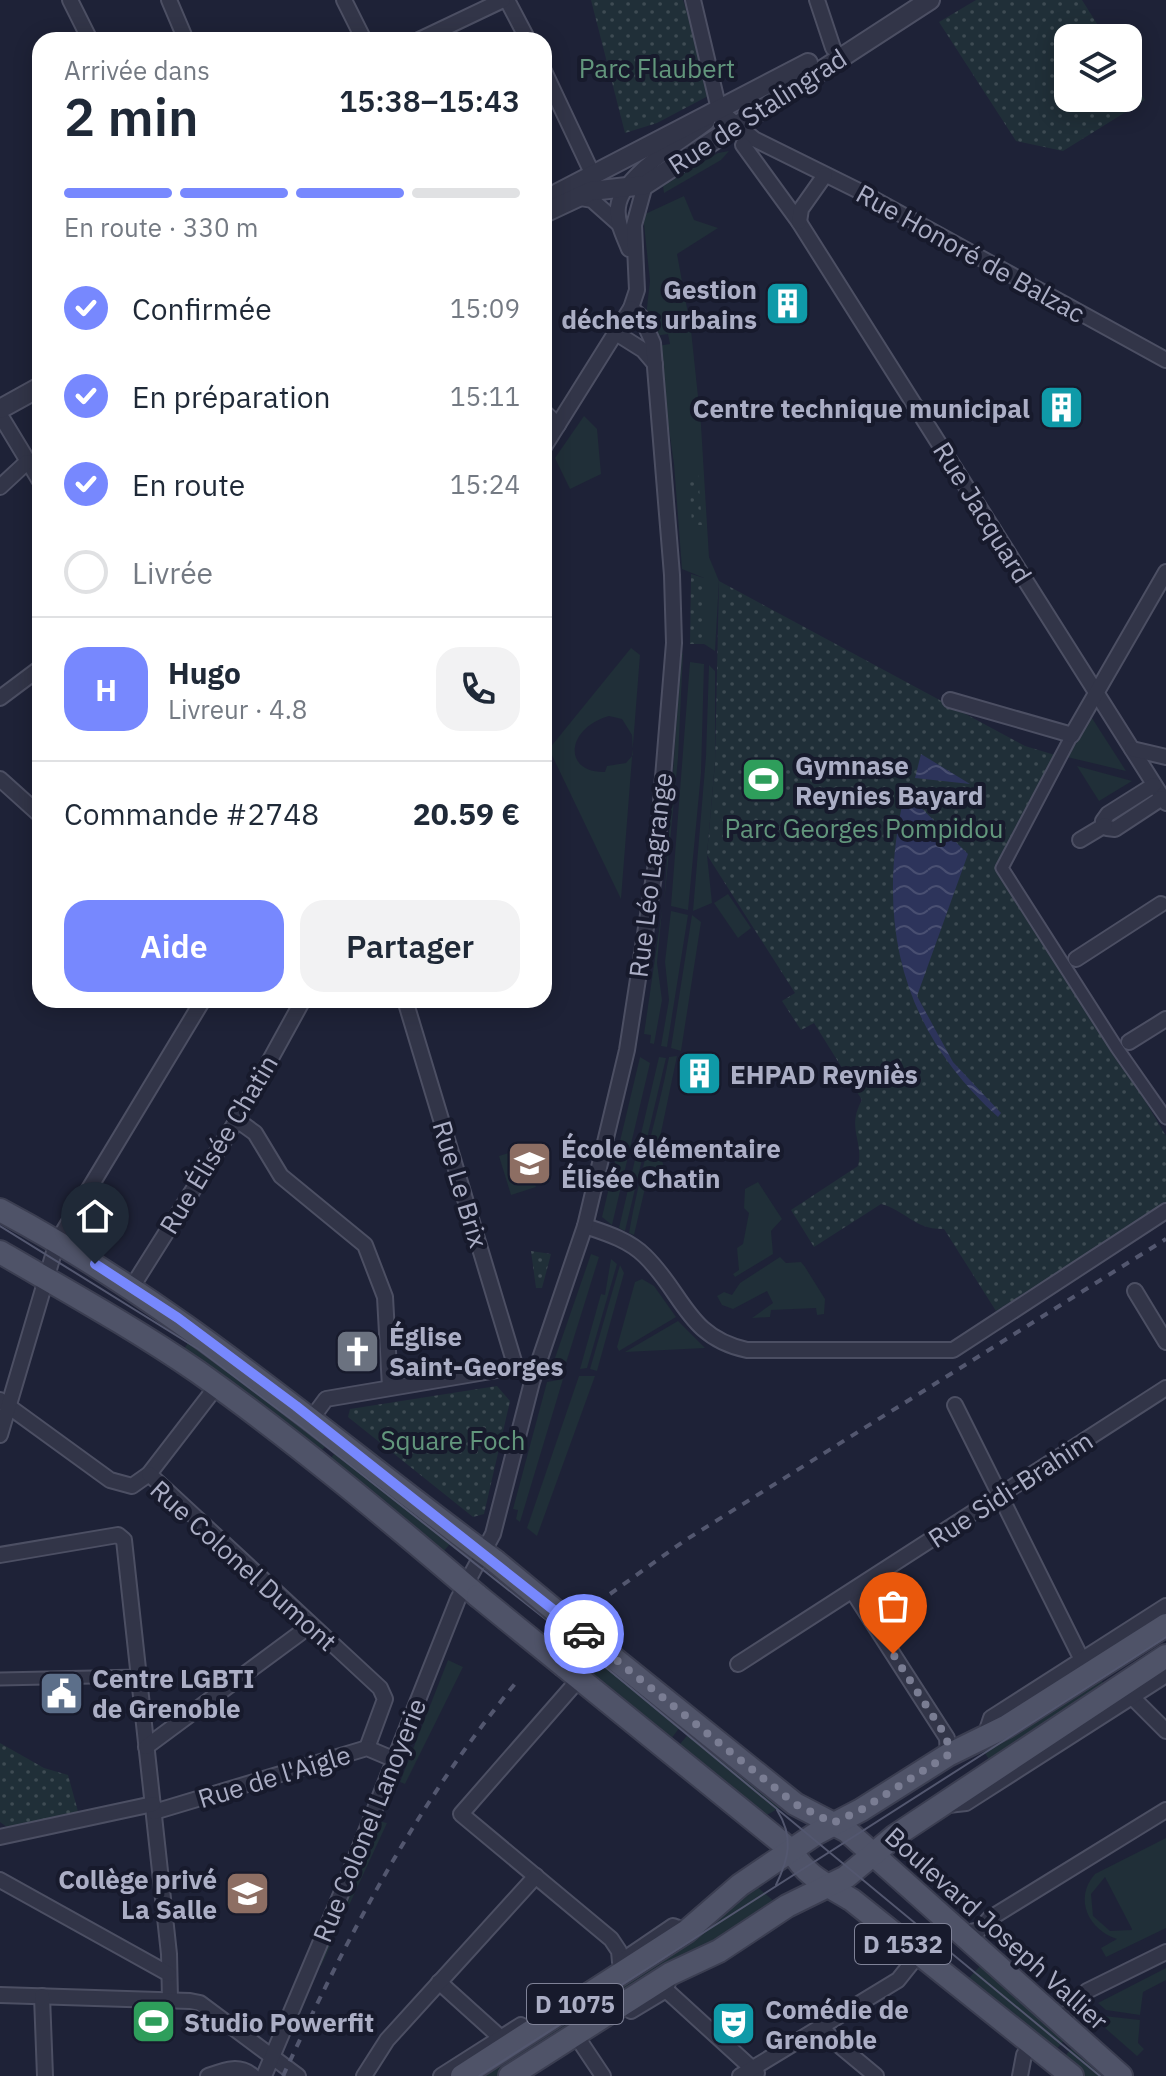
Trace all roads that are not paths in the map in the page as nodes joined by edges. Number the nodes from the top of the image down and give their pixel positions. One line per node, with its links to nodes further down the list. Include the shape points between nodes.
1 (70, 0): 9 (street)
2 (169, 0): 10 (street)
3 (344, 0): 11 (street)
4 (505, 0): 12 (street); 13 (street)
5 (693, 0): 16 (street)
6 (817, 0): 14 (street)
7 (909, 0): 14 (street, Rue de Stalingrad)
8 (930, 0): 17 (street, Rue de Stalingrad)
9 (86, 32)
10 (183, 32)
11 (360, 32)
12 (436, 32)
13 (523, 32)
14 (833, 48): 16 (street, Rue de Stalingrad)
15 (552, 93): 22 (street)
16 (720, 111): 17 (street); 22 (street, Rue de Stalingrad); 23 (street, via 647,165)
17 (729, 129): 18 (street, Rue Honoré de Balzac); 19 (street, Rue Honoré de Balzac); 21 (street, Rue de Stalingrad)
18 (743, 145): 19 (street, Rue Honoré de Balzac); 26 (street, Rue Jacquard)
19 (774, 150): 20 (street, Rue Honoré de Balzac)
20 (825, 175): 26 (street, via 801,209); 31 (street, Rue Honoré de Balzac)
21 (645, 185): 23 (street, Rue de Stalingrad); 28 (street, via 635,212)
22 (587, 188): 23 (street, Rue de Stalingrad); 24 (street, Rue de Stalingrad); 25 (street, Rue de Stalingrad); 27 (street, via 592,200)
23 (625, 189): 27 (street, via 618,204)
24 (552, 198)
25 (552, 208)
26 (799, 222): 44 (street, Rue Jacquard)
27 (619, 224): 28 (street)
28 (632, 256): 29 (street, via 637,290)
29 (631, 308): 30 (street); 32 (street, Rue Léo Lagrange, via 650,334)
30 (616, 333): 32 (street); 37 (street)
31 (1166, 360)
32 (655, 364): 65 (street, Rue Léo Lagrange, via 674,643 654,877 627,1050)
33 (32, 392): 35 (street)
34 (32, 403): 35 (street)
35 (0, 411): 39 (street)
36 (552, 419): 37 (street)
37 (558, 425): 38 (street)
38 (552, 434)
39 (27, 462): 40 (street); 41 (street)
40 (32, 469)
41 (0, 487)
42 (1166, 572): 44 (street)
43 (32, 674): 45 (street)
44 (1097, 694): 47 (street); 48 (street, Rue Jacquard)
45 (0, 698)
46 (950, 700): 47 (street)
47 (1072, 735): 61 (street, via 1002,868)
48 (1132, 749): 49 (street); 51 (street, Rue Jacquard)
49 (1166, 757)
50 (0, 779): 52 (street)
51 (1161, 795): 53 (street, via 1108,814 1105,825)
52 (32, 808)
53 (1080, 840)
54 (1164, 900): 55 (street)
55 (1076, 959)
56 (198, 1008): 66 (street)
57 (299, 1008): 62 (street, Rue Élisée Chatin)
58 (407, 1008): 72 (street, Rue Le Brix)
59 (1166, 1019): 60 (street)
60 (1129, 1042)
61 (1166, 1118)
62 (237, 1120): 69 (street, Rue Élisée Chatin); 75 (street, via 255,1133 281,1176 365,1245 385,1297)
63 (0, 1210): 66 (main road, Boulevard Joseph Vallier)
64 (1166, 1211): 65 (street, via 953,1350 732,1347 703,1332 639,1251)
65 (585, 1226): 73 (street, Rue Léo Lagrange)
66 (57, 1242): 68 (street); 69 (main road, Boulevard Joseph Vallier)
67 (0, 1252): 68 (main road)
68 (48, 1279): 74 (main road); 77 (street)
69 (132, 1287): 79 (main road, Boulevard Joseph Vallier)
70 (1135, 1291): 71 (street)
71 (1166, 1342)
72 (516, 1368): 73 (street); 75 (street)
73 (536, 1373): 84 (street, Rue Léo Lagrange)
74 (216, 1387): 81 (street); 85 (main road)
75 (390, 1387): 79 (street, via 326,1399)
76 (1166, 1388): 82 (street, Rue Sidi-Brahim)
77 (5, 1403): 80 (street); 81 (street, Rue Colonel Dumont, via 121,1486 141,1483)
78 (955, 1405): 82 (street)
79 (312, 1418): 84 (main road, Boulevard Joseph Vallier)
80 (0, 1435)
81 (149, 1474): 88 (street, Rue Colonel Dumont)
82 (1001, 1495): 86 (street, Rue Sidi-Brahim); 91 (street)
83 (0, 1555): 95 (street, via 122,1536)
84 (489, 1557): 85 (street, Rue Colonel Lanoyerie); 107 (main road, Boulevard Joseph Vallier, bridge, via 795,1804)
85 (471, 1590): 93 (main road, bridge); 103 (street, Rue Colonel Lanoyerie)
86 (853, 1592): 92 (street, Rue Sidi-Brahim); 102 (street, via 947,1738)
87 (1166, 1606): 91 (street)
88 (311, 1625): 100 (street); 101 (street, Rue Colonel Dumont, via 380,1688 385,1699)
89 (1166, 1625): 99 (main road, D 1075)
90 (1166, 1656): 104 (main road, D 1075)
91 (1082, 1660): 99 (street, via 991,1718)
92 (738, 1664)
93 (572, 1672): 109 (main road); 111 (street, via 461,1814)
94 (1166, 1675): 97 (street)
95 (139, 1676): 96 (street); 100 (street)
96 (0, 1679)
97 (1132, 1697): 98 (street); 104 (street, via 966,1803)
98 (1166, 1731)
99 (985, 1736): 102 (main road, D 1075)
100 (146, 1747): 105 (street)
101 (367, 1748): 103 (street, Rue de l'Aigle); 105 (street, Rue de l'Aigle)
102 (948, 1755): 107 (main road, D 1075)
103 (393, 1759): 130 (street, Rue Colonel Lanoyerie)
104 (945, 1805): 110 (main road, D 1075)
105 (154, 1808): 108 (street, Rue de l'Aigle); 119 (street)
106 (1166, 1810): 115 (street, via 979,1930)
107 (833, 1823): 109 (main road, D 1075); 110 (main road, Boulevard Joseph Vallier)
108 (0, 1837)
109 (792, 1851): 113 (main road, via 800,1866); 114 (main road, D 1075, via 740,1885)
110 (872, 1855): 113 (main road, D 1075); 115 (main road, Boulevard Joseph Vallier / D 1532)
111 (536, 1876): 118 (street, via 611,1939); 120 (street)
112 (0, 1880): 119 (street)
113 (828, 1885): 117 (main road, D 1532); 121 (main road, D 1075)
114 (687, 1931): 118 (street, via 673,1926); 140 (main road, D 1075)
115 (962, 1934): 125 (main road, Boulevard Joseph Vallier / D 1532)
116 (1166, 1952): 125 (street, via 1087,1991)
117 (918, 1955): 126 (street, via 898,1980); 129 (main road, D 1532)
118 (620, 1962): 127 (street)
119 (169, 1974): 124 (street)
120 (439, 1982): 127 (street); 138 (street, via 387,2040)
121 (668, 1982): 128 (street); 131 (street); 141 (main road, D 1075)
122 (0, 1995): 123 (street)
123 (42, 1996): 124 (street); 132 (street)
124 (170, 1999): 130 (street, via 200,2003)
125 (1060, 2021): 148 (main road, Boulevard Joseph Vallier / D 1532)
126 (822, 2027): 131 (street); 145 (street)
127 (501, 2038): 139 (street)
128 (581, 2043): 142 (street); 143 (street)
129 (1033, 2043): 146 (street); 147 (main road, D 1532)
130 (278, 2060): 135 (street, Rue Colonel Lanoyerie); 136 (street); 137 (street)
131 (756, 2072): 144 (street)
132 (45, 2076)
133 (208, 2076): 134 (street, via 230,2068)
134 (253, 2076)
135 (264, 2076)
136 (298, 2076)
137 (310, 2076)
138 (364, 2076)
139 (441, 2076)
140 (462, 2076)
141 (510, 2076)
142 (529, 2076)
143 (603, 2076)
144 (740, 2076)
145 (876, 2076)
146 (1020, 2076)
147 (1072, 2076)
148 (1121, 2076)

